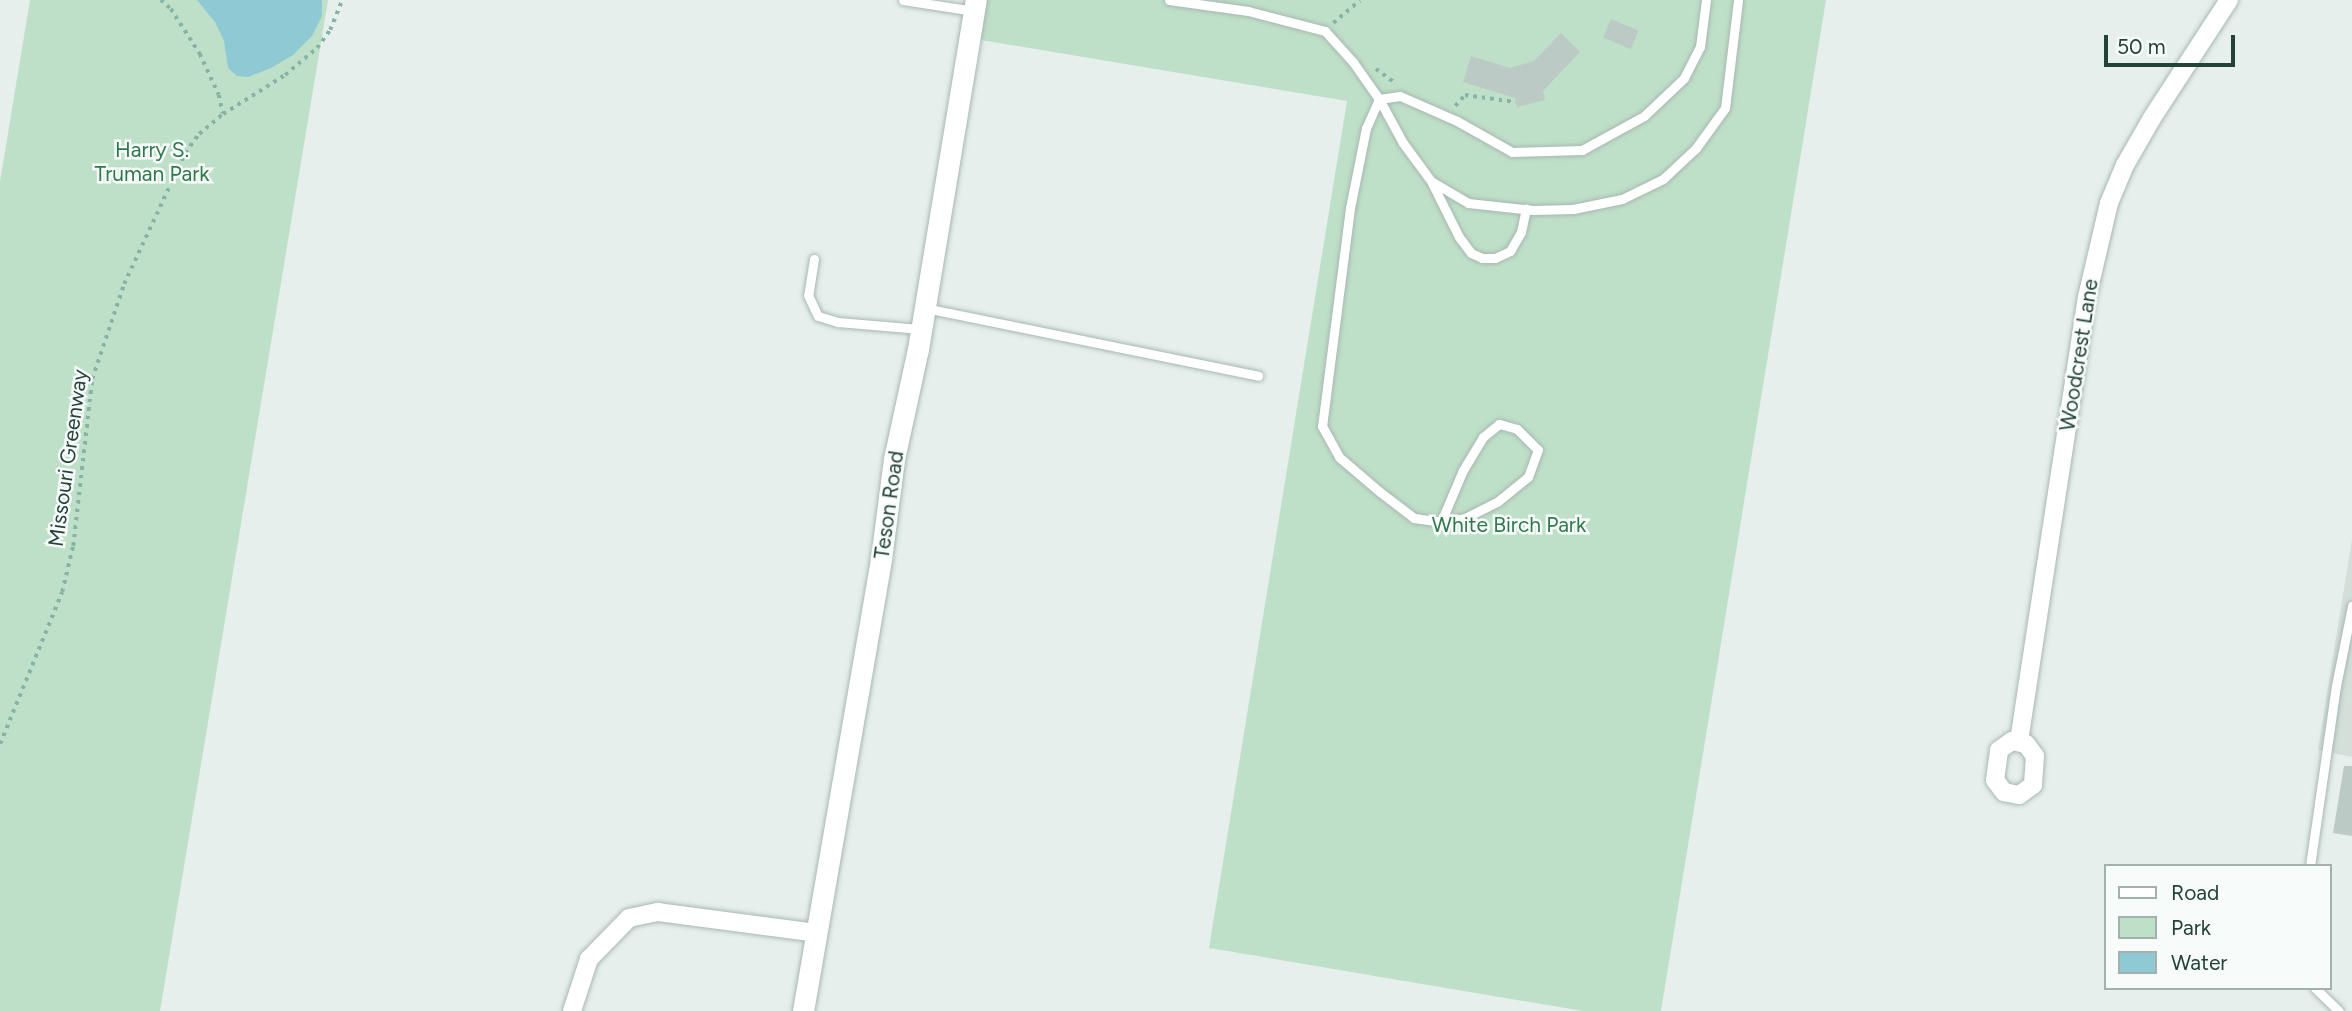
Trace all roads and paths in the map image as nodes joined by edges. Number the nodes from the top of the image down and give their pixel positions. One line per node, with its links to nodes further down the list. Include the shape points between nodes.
1 (161, 0): 16 (path, via 200,54)
2 (342, 0): 16 (path, Missouri Greenway, via 317,48 285,75)
3 (903, 0): 9 (lane)
4 (1169, 0): 13 (lane, via 1248,12 1325,31)
5 (1360, 0): 10 (path, via 1332,22)
6 (1706, 0): 13 (lane, via 1700,47 1684,78 1644,116 1582,150 1512,152 1400,96)
7 (1738, 0): 18 (lane, via 1725,108 1696,148 1663,179 1622,199 1573,209)
8 (2229, 0): 24 (street, Woodcrest Lane, via 2152,118 2109,203 2087,297)
9 (975, 5): 20 (street, Teson Road)
10 (1342, 31)
11 (1370, 61): 12 (path)
12 (1401, 86)
13 (1379, 99): 17 (lane, via 1403,144); 22 (lane, via 1366,128 1350,208 1322,426 1339,457 1380,492 1414,518)
14 (1516, 102): 15 (path, via 1465,95)
15 (1449, 110)
16 (223, 114): 25 (path, Missouri Greenway, via 185,153 124,284 92,379 73,546 62,592)
17 (1431, 181): 18 (lane, via 1468,203); 18 (lane, via 1459,237 1471,253 1482,258 1510,251 1521,232)
18 (1526, 209)
19 (814, 259): 20 (lane, via 808,295 818,316 838,322)
20 (922, 318): 21 (lane); 27 (street, Teson Road, via 894,459)
21 (1258, 376)
22 (1441, 522): 22 (lane, via 1497,502 1528,477 1538,450 1517,429 1499,424 1483,437 1463,470)
23 (2352, 606): 26 (lane)
24 (2019, 741)
25 (0, 744)
26 (2310, 864)
27 (817, 933): 29 (street, via 658,912 629,918 589,959); 30 (street, Teson Road)
28 (2317, 990): 31 (lane)
29 (572, 1011)
30 (803, 1011)
31 (2339, 1011)

